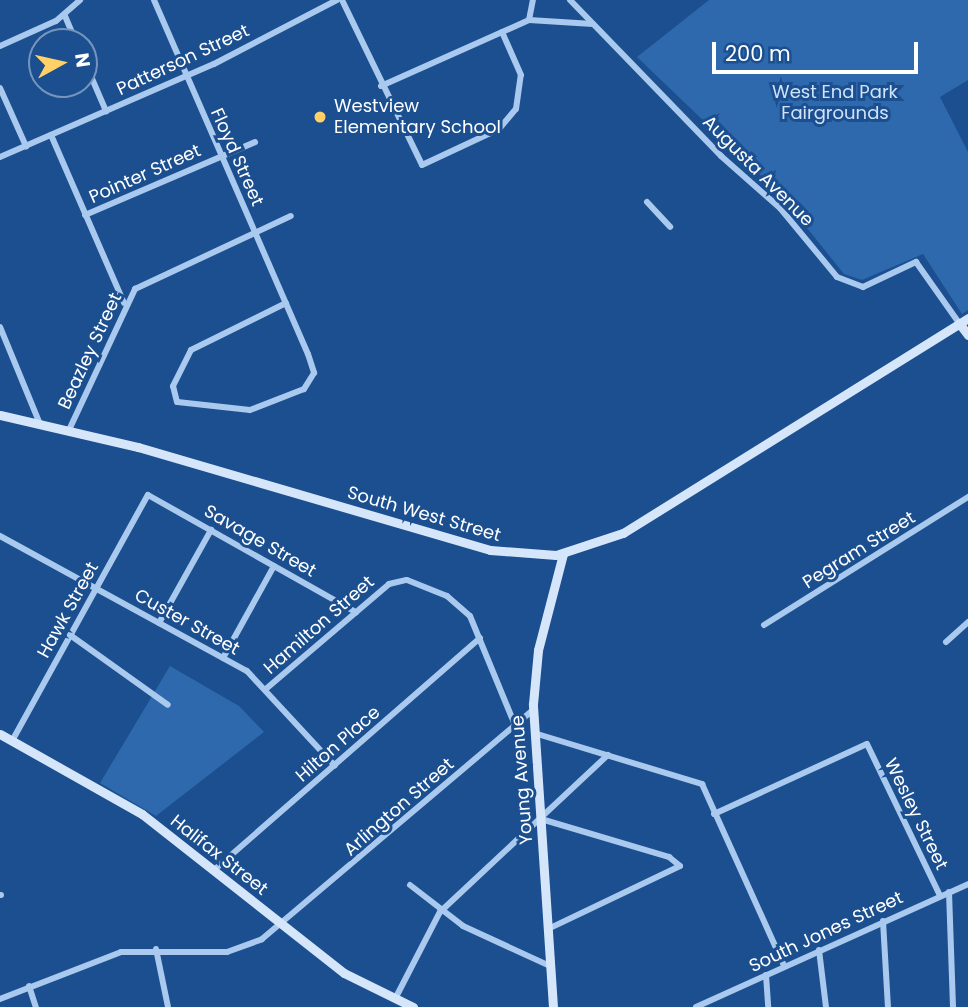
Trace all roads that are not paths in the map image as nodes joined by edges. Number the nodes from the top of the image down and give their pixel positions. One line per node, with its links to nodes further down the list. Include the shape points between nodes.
1 (80, 0): 6 (street)
2 (154, 0): 12 (street, Floyd Street)
3 (340, 0): 12 (street, Patterson Street); 13 (street)
4 (533, 0): 7 (street)
5 (570, 0): 8 (street, Augusta Avenue)
6 (65, 16): 9 (street); 11 (street)
7 (529, 20): 8 (street); 10 (street)
8 (593, 24): 30 (street, Augusta Avenue, via 780,208 837,278 863,287 916,262)
9 (70, 28)
10 (502, 32): 13 (street); 13 (street, via 522,84 511,117 431,165 417,163)
11 (0, 46)
12 (187, 76): 16 (street, Patterson Street); 20 (street, Floyd Street)
13 (381, 86)
14 (0, 88): 19 (street)
15 (98, 92): 16 (street)
16 (106, 111): 17 (street, Patterson Street)
17 (51, 135): 19 (street, Patterson Street); 23 (street)
18 (255, 142): 20 (street, Pointer Street)
19 (26, 146): 21 (street, Patterson Street)
20 (222, 156): 23 (street, Pointer Street); 26 (street, Floyd Street)
21 (0, 157)
22 (647, 202): 25 (street)
23 (85, 215): 27 (street)
24 (291, 216): 26 (street, Beazley Street)
25 (670, 227)
26 (255, 232): 27 (street, Beazley Street, via 151,277); 28 (street, Floyd Street)
27 (124, 303): 35 (street, Beazley Street)
28 (286, 303): 28 (street, Floyd Street, via 191,350 173,386 177,401 239,412 304,389 314,368)
29 (968, 318): 30 (street, South West Street)
30 (959, 323): 32 (street); 40 (street, South West Street, via 623,533)
31 (0, 327): 34 (street)
32 (968, 335)
33 (0, 415): 34 (street, South West Street)
34 (40, 424): 35 (street, South West Street)
35 (69, 430): 40 (street, South West Street, via 490,551)
36 (150, 495): 38 (street, Savage Street); 42 (street, Hawk Street)
37 (968, 497): 46 (street, Pegram Street)
38 (211, 530): 41 (street, Savage Street); 45 (street)
39 (0, 536): 42 (street, Custer Street)
40 (563, 554): 53 (street, Young Avenue, via 549,607)
41 (274, 566): 43 (street, Savage Street); 50 (street)
42 (96, 588): 45 (street, Custer Street); 47 (street, Hawk Street)
43 (356, 612): 48 (street, Hamilton Street, via 394,581 415,582 457,603); 51 (street, Hamilton Street)
44 (968, 622): 49 (street)
45 (159, 623): 50 (street, Custer Street)
46 (764, 625)
47 (70, 635): 52 (street); 57 (street, Hawk Street)
48 (480, 638): 54 (street, Hamilton Street); 59 (street, Hilton Place)
49 (946, 642)
50 (223, 658): 51 (street, Custer Street)
51 (267, 688): 59 (street, Custer Street)
52 (168, 705)
53 (533, 710): 54 (street, Arlington Street); 55 (street, Young Avenue)
54 (515, 725): 69 (street, Arlington Street)
55 (534, 733): 58 (street); 61 (street, Young Avenue)
56 (0, 734): 57 (street, Halifax Street)
57 (12, 741): 62 (street, Halifax Street, via 127,804)
58 (608, 755): 60 (street, via 699,781); 61 (street)
59 (335, 766): 62 (street, Hilton Place)
60 (714, 814): 66 (street, Wesley Street, via 867,744); 74 (street)
61 (541, 819): 67 (street); 70 (street, Young Avenue); 70 (street, via 678,860 679,869)
62 (214, 870): 69 (street, Halifax Street)
63 (968, 884): 65 (street, South Jones Street)
64 (410, 885): 67 (street)
65 (950, 892): 66 (street, South Jones Street); 87 (street, Wesley Street)
66 (940, 896): 68 (street, South Jones Street)
67 (440, 912): 73 (street); 78 (street)
68 (883, 921): 72 (street, South Jones Street); 86 (street)
69 (282, 925): 71 (street, Arlington Street, via 227,952); 78 (street, Halifax Street, via 345,973)
70 (548, 929): 73 (street, Young Avenue)
71 (156, 949): 76 (street, Arlington Street, via 102,957); 80 (street)
72 (820, 950): 74 (street, South Jones Street); 85 (street)
73 (550, 966): 82 (street, Young Avenue)
74 (785, 966): 75 (street, South Jones Street)
75 (766, 975): 83 (street, South Jones Street); 84 (street)
76 (29, 986): 77 (street, Arlington Street); 79 (street)
77 (0, 999)
78 (395, 999): 81 (street, Halifax Street)
79 (36, 1007)
80 (168, 1007)
81 (413, 1007)
82 (553, 1007)
83 (696, 1007)
84 (768, 1007)
85 (826, 1007)
86 (888, 1007)
87 (953, 1007)

